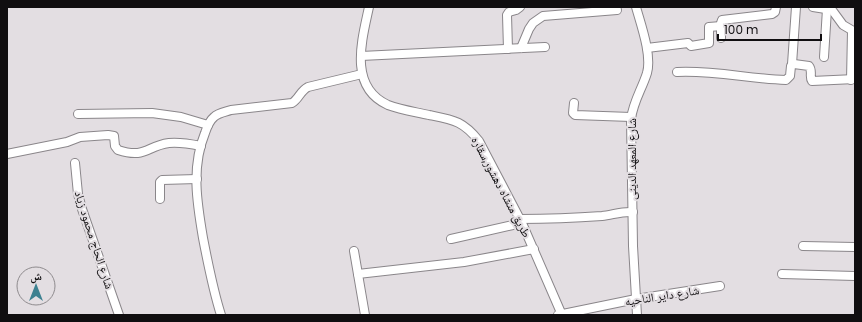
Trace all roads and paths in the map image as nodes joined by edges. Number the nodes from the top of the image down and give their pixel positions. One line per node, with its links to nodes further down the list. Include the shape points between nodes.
1 (369, 7): 17 (street, طريق منشاه دهشور,سقاره)
2 (520, 7): 16 (street, via 507,15)
3 (636, 7): 15 (street, شارع المعهد الدينى)
4 (776, 7): 10 (street, via 772,14 722,20)
5 (796, 7): 19 (street)
6 (813, 7): 8 (street)
7 (597, 9): 9 (street); 14 (street, via 543,16 529,29)
8 (827, 9): 11 (street, via 835,12 843,25); 18 (street)
9 (617, 10)
10 (721, 26): 12 (street); 15 (street, via 709,27 709,43)
11 (854, 32): 22 (street)
12 (721, 38)
13 (545, 47): 14 (street)
14 (521, 48): 16 (street)
15 (647, 48): 25 (street, شارع المعهد الدينى, via 648,71 635,100)
16 (508, 49): 17 (street)
17 (360, 56): 21 (street, طريق منشاه دهشور,سقاره)
18 (824, 57)
19 (792, 64): 20 (street, via 789,78 786,80 704,71); 22 (street, via 809,66 810,79 814,82)
20 (677, 72)
21 (362, 74): 26 (street, via 308,87 292,103 222,113); 33 (street, طريق منشاه دهشور,سقاره, via 374,95 387,104 459,123 470,130 479,141)
22 (853, 80)
23 (574, 103): 25 (street, via 575,115)
24 (78, 114): 26 (street, via 152,112)
25 (631, 117): 32 (street, شارع المعهد الدينى)
26 (208, 124): 27 (street)
27 (201, 146): 28 (street, via 171,143 160,145 145,153 134,154 116,149 114,136 108,134 80,137 68,142); 30 (street)
28 (7, 154)
29 (75, 163): 44 (street, شارع الحاج محمود زياد, via 82,209)
30 (197, 179): 31 (street, via 162,180); 45 (street, via 198,212 207,264)
31 (160, 200)
32 (632, 212): 33 (street); 43 (street, شارع المعهد الدينى)
33 (521, 221): 34 (street); 37 (street, طريق منشاه دهشور,سقاره)
34 (451, 239)
35 (803, 246): 36 (street)
36 (855, 247)
37 (534, 249): 39 (street, via 464,262); 47 (street, طريق منشاه دهشور,سقاره)
38 (354, 251): 39 (street)
39 (358, 274): 46 (street)
40 (782, 274): 41 (street)
41 (855, 276)
42 (720, 286): 43 (street, شارع داير الناحيه)
43 (636, 299): 47 (street, شارع داير الناحيه); 48 (street, شارع المعهد الدينى)
44 (119, 315)
45 (221, 315)
46 (365, 315)
47 (561, 315)
48 (637, 315)

